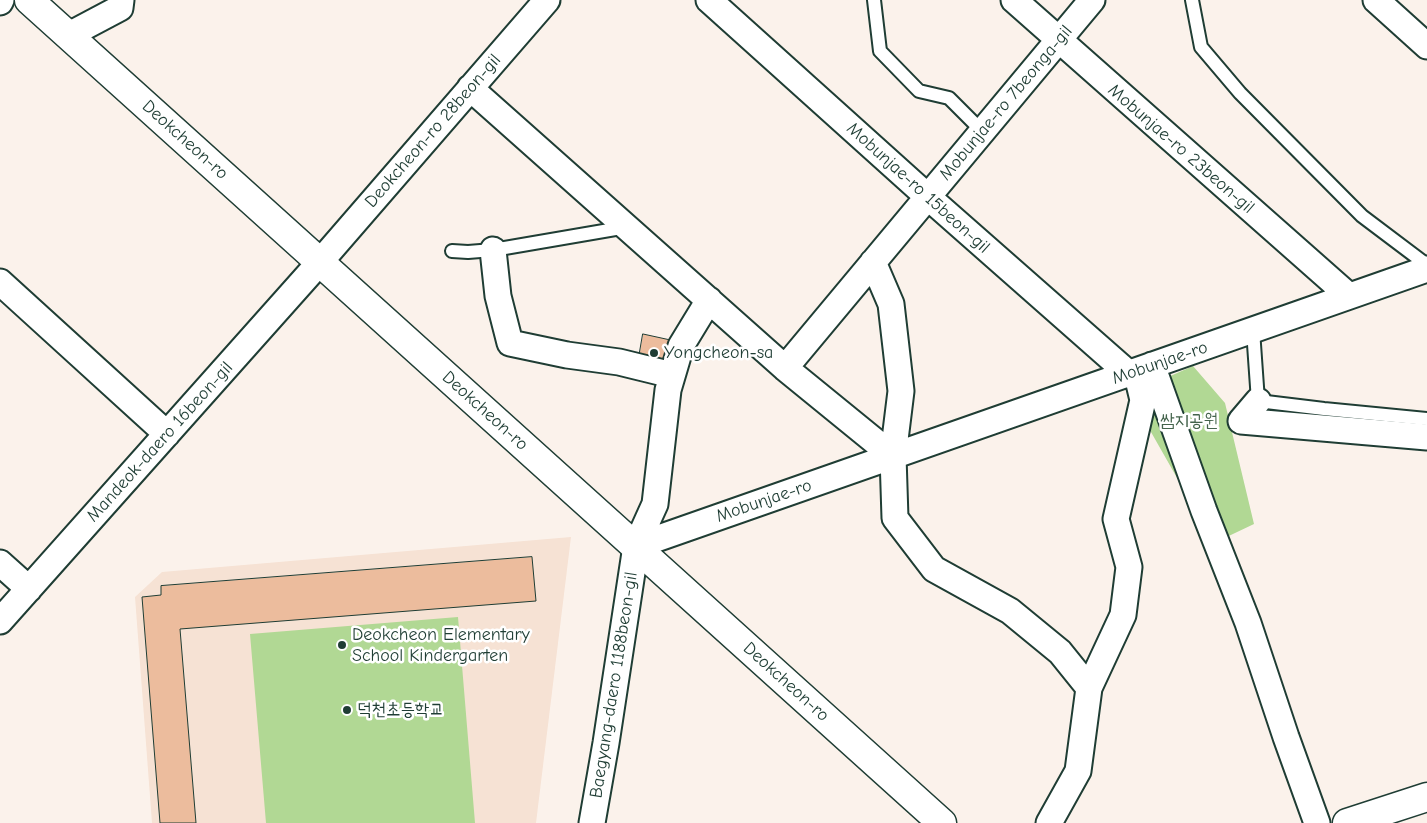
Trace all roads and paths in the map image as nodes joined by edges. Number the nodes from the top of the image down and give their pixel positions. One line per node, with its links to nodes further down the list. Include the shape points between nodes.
1 (29, 0): 10 (main road, Deokcheon-ro)
2 (121, 0): 10 (street, via 120,8)
3 (546, 0): 13 (street, Deokcheon-ro 28beon-gil)
4 (709, 0): 15 (street, Mobunjae-ro 15beon-gil)
5 (874, 0): 14 (lane, via 880,51 920,91 949,98)
6 (1014, 0): 11 (street, Mobunjae-ro 23beon-gil)
7 (1092, 0): 11 (street, Mobunjae-ro 7beonga-gil)
8 (1192, 0): 21 (lane, via 1201,47 1240,93 1362,216)
9 (1376, 0): 12 (street)
10 (69, 36): 19 (main road, Deokcheon-ro)
11 (1058, 40): 14 (street, Mobunjae-ro 7beonga-gil); 23 (street, Mobunjae-ro 23beon-gil)
12 (1427, 46)
13 (470, 88): 16 (street); 19 (street, Deokcheon-ro 28beon-gil)
14 (982, 131): 15 (street, Mobunjae-ro 7beonga-gil)
15 (928, 197): 20 (street, Mobunjae-ro 7beonga-gil); 27 (street, Mobunjae-ro 15beon-gil)
16 (627, 227): 17 (lane); 24 (street)
17 (493, 250): 18 (lane); 28 (street, via 498,296 510,343 619,362)
18 (452, 251)
19 (320, 262): 31 (street, Mandeok-daero 16beon-gil); 34 (main road, Deokcheon-ro)
20 (873, 262): 26 (street, Mobunjae-ro 7beonga-gil); 33 (street, via 891,304 901,391)
21 (1427, 267): 23 (street, Mobunjae-ro)
22 (0, 282): 31 (street)
23 (1349, 296): 25 (street, Mobunjae-ro)
24 (709, 300): 26 (street); 28 (street, Baegyang-daero 1188beon-gil, via 681,346)
25 (1253, 330): 27 (street, Mobunjae-ro); 29 (lane)
26 (785, 368): 33 (street)
27 (1139, 370): 33 (street, Mobunjae-ro); 38 (street, via 1143,400 1116,519 1128,567 1122,615); 43 (street, via 1204,511 1248,623)
28 (672, 376): 34 (street, Baegyang-daero 1188beon-gil, via 655,504)
29 (1258, 401): 30 (lane); 32 (street, via 1241,420)
30 (1427, 419)
31 (167, 434): 36 (street, Mandeok-daero 16beon-gil)
32 (1427, 437)
33 (893, 456): 34 (street, Mobunjae-ro); 38 (street, via 895,518 934,569 1010,611 1060,652)
34 (636, 546): 40 (street, Baegyang-daero 1188beon-gil); 41 (main road, Deokcheon-ro)
35 (0, 563): 36 (street)
36 (29, 589): 37 (street, Mandeok-daero 16beon-gil)
37 (0, 621)
38 (1089, 688): 42 (street, via 1078,771)
39 (1427, 797): 44 (main road)
40 (592, 823)
41 (942, 823)
42 (1049, 823)
43 (1317, 823)
44 (1347, 823)

